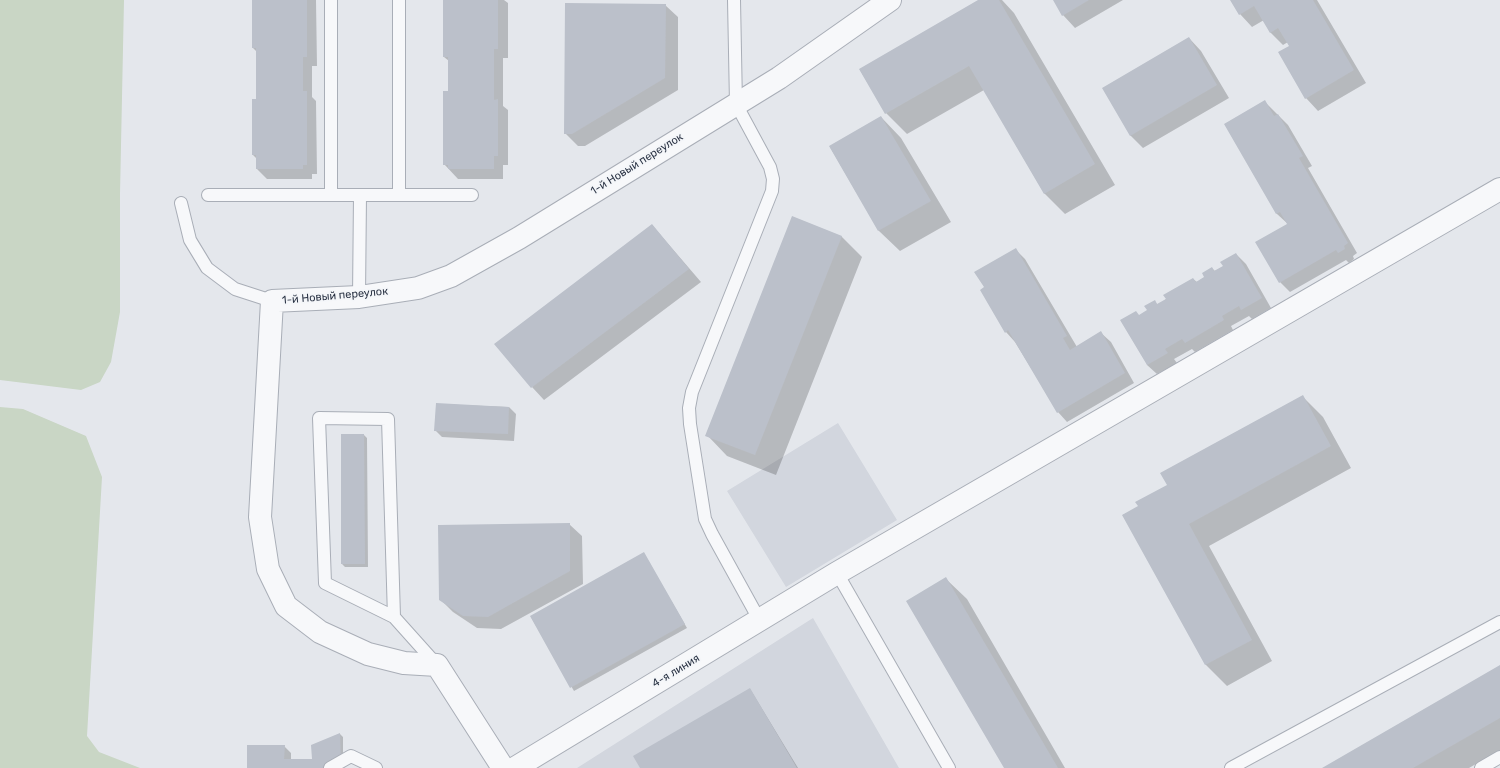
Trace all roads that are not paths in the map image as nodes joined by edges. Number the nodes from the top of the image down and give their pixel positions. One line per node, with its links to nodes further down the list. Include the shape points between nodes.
1 (331, 0): 8 (lane)
2 (399, 0): 10 (lane)
3 (734, 0): 5 (lane)
4 (890, 0): 5 (street, 1-й Новый переулок, via 779,78)
5 (736, 104): 13 (street, 1-й Новый переулок, via 518,238 451,276 418,288); 17 (lane, via 770,167 772,191 692,392 689,408 706,519)
6 (1500, 189): 15 (street, 4-я линия)
7 (208, 195): 8 (lane)
8 (331, 195): 9 (lane)
9 (360, 195): 10 (lane); 13 (lane)
10 (400, 195): 11 (lane)
11 (472, 195)
12 (181, 203): 14 (lane, via 190,240 207,268 235,288)
13 (359, 297): 14 (street, 1-й Новый переулок)
14 (272, 302): 19 (street, 1-й Новый переулок, via 260,517 268,569 286,606 320,632 368,654 404,663)
15 (837, 573): 17 (street, 4-я линия); 25 (lane)
16 (394, 617): 16 (lane, via 388,419 319,418 325,583); 19 (lane)
17 (760, 621): 24 (street, 4-я линия)
18 (1500, 622): 26 (lane)
19 (437, 665): 23 (street)
20 (1500, 757): 27 (lane)
21 (330, 768): 22 (lane, via 351,756)
22 (376, 768)
23 (503, 768)
24 (515, 768)
25 (949, 768)
26 (1231, 768)
27 (1481, 768)

